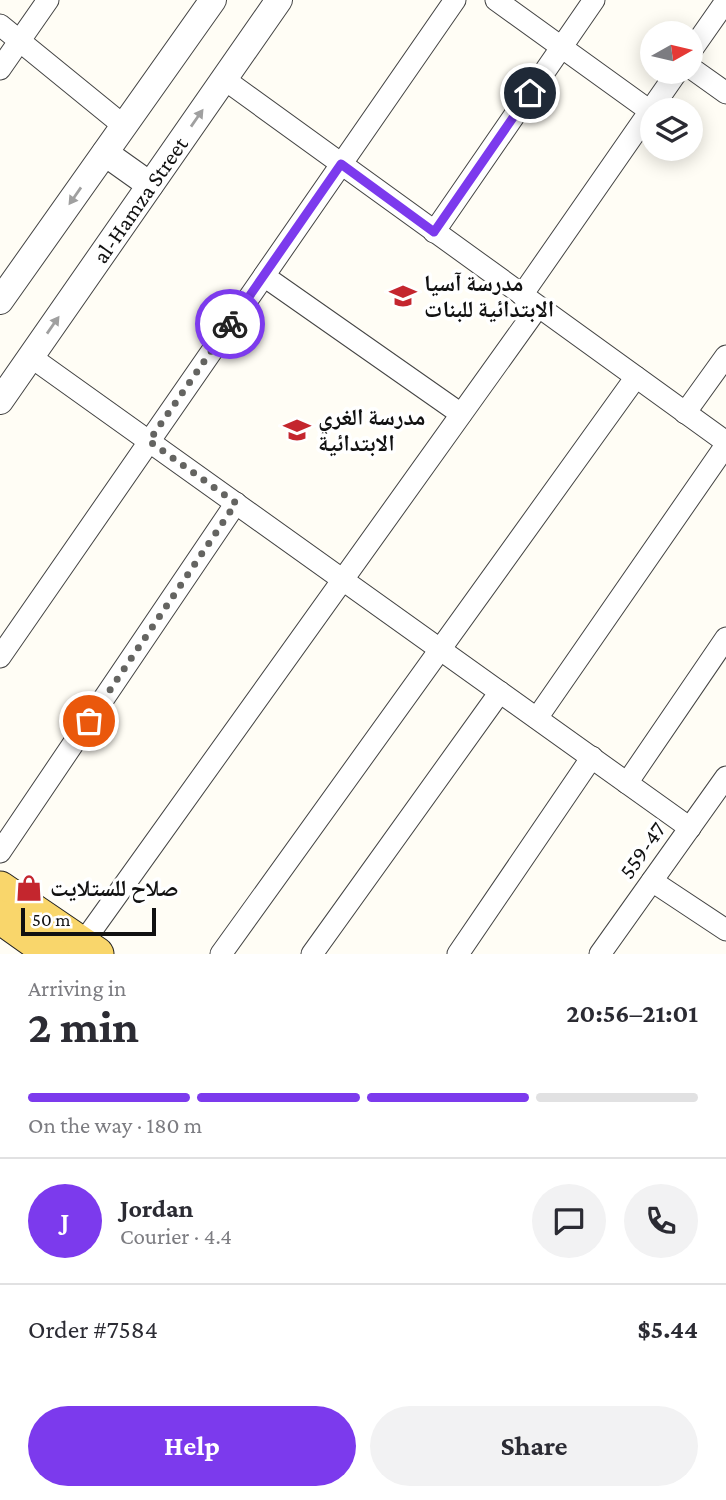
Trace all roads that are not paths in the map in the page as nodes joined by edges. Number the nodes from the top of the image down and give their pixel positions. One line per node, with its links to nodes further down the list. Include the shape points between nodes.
1 (48, 0): 10 (street)
2 (213, 0): 17 (street)
3 (279, 0): 14 (street, al-Hamza Street)
4 (455, 0): 20 (street)
5 (496, 0): 11 (street)
6 (594, 0): 11 (street)
7 (726, 1): 9 (street)
8 (0, 25): 10 (street)
9 (704, 32)
10 (20, 40): 12 (street); 17 (street)
11 (561, 47): 16 (street); 22 (street)
12 (0, 69)
13 (704, 77): 15 (street)
14 (224, 79): 20 (street); 21 (street, al-Hamza Street, one-way to 14)
15 (726, 93)
16 (640, 104)
17 (124, 126): 19 (street)
18 (640, 127): 25 (street)
19 (105, 153): 21 (street); 24 (street, one-way to 24)
20 (341, 164): 22 (street); 23 (street)
21 (150, 185): 27 (street, al-Hamza Street, one-way to 21)
22 (434, 232): 25 (street)
23 (264, 276): 31 (street); 32 (street)
24 (0, 301)
25 (530, 301): 28 (street); 31 (street)
26 (726, 356): 30 (street)
27 (31, 357): 29 (street, al-Hamza Street); 32 (street)
28 (636, 377): 30 (street); 37 (street)
29 (0, 401)
30 (685, 413): 33 (street)
31 (461, 414): 35 (street)
32 (149, 441): 34 (street); 38 (street)
33 (726, 444): 40 (street)
34 (236, 503): 35 (street); 45 (street)
35 (343, 580): 37 (street); 50 (street)
36 (726, 638): 43 (street)
37 (441, 649): 39 (street); 51 (street)
38 (0, 657)
39 (500, 692): 40 (street); 52 (street)
40 (537, 718): 41 (street)
41 (592, 757): 43 (street); 53 (street)
42 (726, 777): 44 (street, 559-47)
43 (627, 783): 44 (street)
44 (690, 828): 46 (street, 559-47)
45 (0, 852)
46 (652, 881): 49 (street); 54 (street, 559-47)
47 (0, 888): 50 (main road)
48 (0, 917): 50 (main road)
49 (726, 930)
50 (77, 951)
51 (220, 954)
52 (312, 954)
53 (458, 954)
54 (600, 954)

